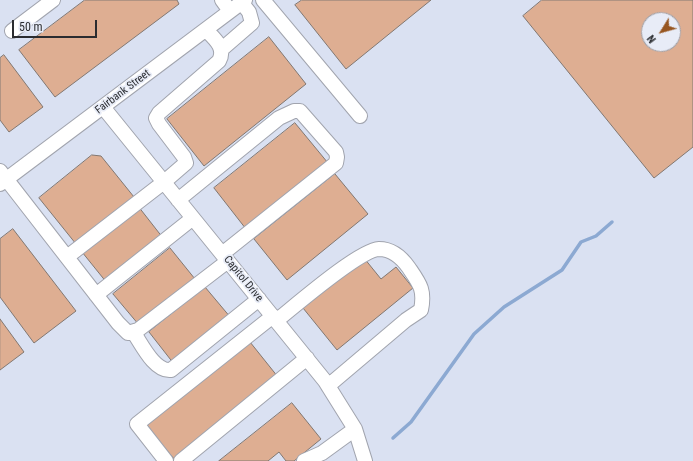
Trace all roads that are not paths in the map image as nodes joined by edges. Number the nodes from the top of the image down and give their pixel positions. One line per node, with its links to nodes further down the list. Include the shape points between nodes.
1 (53, 0): 7 (street)
2 (222, 0): 5 (street)
3 (263, 0): 10 (street)
4 (243, 1): 5 (street, Fairbank Street); 8 (street, via 252,23)
5 (230, 11): 6 (street, Fairbank Street)
6 (206, 30): 8 (street); 9 (street, Fairbank Street)
7 (12, 31)
8 (222, 48): 12 (street, via 223,55 219,61 156,118 186,163)
9 (103, 107): 11 (street, Fairbank Street); 12 (street, Capitol Drive)
10 (360, 116)
11 (2, 178): 15 (street)
12 (164, 182): 13 (street, Capitol Drive); 15 (street)
13 (178, 200): 14 (street, Capitol Drive); 16 (street, via 279,118 294,111 300,111 336,152 336,163)
14 (193, 218): 16 (street, Capitol Drive); 17 (street)
15 (67, 257): 17 (street)
16 (225, 258): 18 (street, Capitol Drive); 20 (street)
17 (96, 295): 20 (street, via 124,331)
18 (259, 299): 19 (street, Capitol Drive); 20 (street, via 171,370 157,364)
19 (275, 319): 21 (street, Capitol Drive); 22 (street, via 367,253 378,249 392,251 407,264 421,284 421,310); 24 (street, via 136,424)
20 (134, 333)
21 (307, 358): 22 (street, Capitol Drive); 25 (street)
22 (328, 386): 23 (street, Capitol Drive)
23 (355, 429): 26 (street, via 322,453); 27 (street, Capitol Drive)
24 (166, 461)
25 (181, 461)
26 (304, 461)
27 (366, 461)

